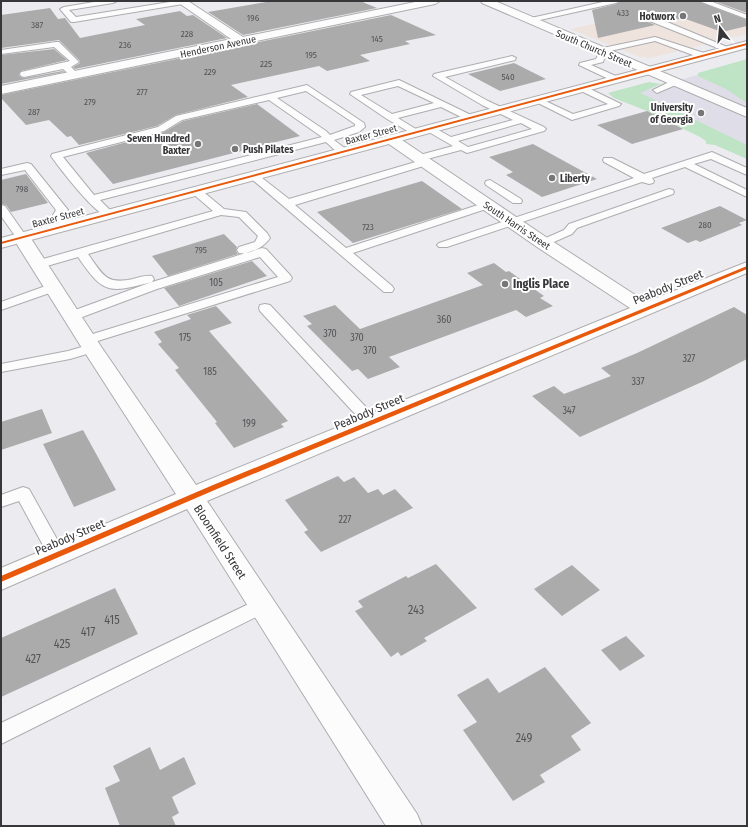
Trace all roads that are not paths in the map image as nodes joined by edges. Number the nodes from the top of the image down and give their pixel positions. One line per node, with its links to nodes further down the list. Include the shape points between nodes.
1 (113, 1): 6 (lane, via 64,9 74,20)
2 (435, 1): 10 (street, Henderson Avenue)
3 (486, 1): 9 (street, South Church Street)
4 (616, 1): 9 (lane)
5 (703, 1): 8 (lane)
6 (182, 2): 10 (street)
7 (645, 16): 12 (lane)
8 (747, 17)
9 (531, 20): 14 (street, South Church Street)
10 (241, 41): 20 (street, Henderson Avenue)
11 (747, 44): 12 (street, Baxter Street)
12 (728, 49): 15 (street, Baxter Street)
13 (1, 52): 17 (lane, via 56,44 75,62)
14 (604, 52): 15 (lane, via 655,39); 18 (street, South Church Street); 21 (lane, via 600,60 582,64)
15 (704, 56): 18 (street, Baxter Street)
16 (512, 58): 29 (lane, via 437,76)
17 (65, 66): 19 (lane); 20 (lane)
18 (648, 71): 21 (street, Baxter Street); 22 (street, South Church Street)
19 (24, 74)
20 (75, 75): 24 (street, Henderson Avenue)
21 (615, 80): 23 (street, Baxter Street)
22 (675, 82): 25 (lane); 30 (street, South Church Street)
23 (582, 88): 27 (street, Baxter Street); 27 (lane, via 616,104 572,117)
24 (1, 90)
25 (657, 90)
26 (270, 97): 35 (lane, via 323,133); 35 (lane, via 307,88 359,123 360,127 356,130); 51 (lane, via 179,118 161,129 56,156)
27 (536, 100): 29 (street, Baxter Street)
28 (442, 104): 31 (lane); 31 (lane, via 399,83 354,94); 32 (lane)
29 (500, 110): 32 (street, Baxter Street); 33 (lane)
30 (747, 113)
31 (390, 117): 34 (lane)
32 (470, 118): 34 (street, Baxter Street)
33 (522, 120): 37 (lane); 38 (lane, via 541,129 467,150)
34 (423, 131): 36 (street, Baxter Street); 37 (lane)
35 (327, 139): 39 (lane); 51 (lane)
36 (391, 139): 39 (street, Baxter Street); 40 (street, South Harris Street)
37 (450, 140): 38 (lane)
38 (462, 147): 40 (lane)
39 (343, 152): 45 (street, Baxter Street)
40 (423, 160): 52 (street, South Harris Street); 54 (lane)
41 (608, 160): 46 (lane)
42 (686, 164): 44 (lane, via 712,155); 46 (lane); 50 (lane)
43 (1, 172): 59 (lane, via 27,166 62,210 59,215)
44 (747, 172)
45 (253, 176): 49 (street, Baxter Street); 54 (lane)
46 (643, 178): 58 (lane); 61 (lane, via 669,192 573,226 568,232)
47 (490, 183): 48 (lane)
48 (501, 190): 52 (lane); 53 (lane)
49 (196, 191): 56 (lane); 57 (street, Baxter Street)
50 (747, 194)
51 (92, 199): 57 (lane)
52 (483, 201): 58 (street, South Harris Street); 63 (lane)
53 (516, 201)
54 (286, 204): 63 (lane)
55 (1, 208): 60 (lane)
56 (221, 212): 64 (lane); 64 (lane, via 237,213 246,217 264,238 254,246 131,284 115,286 98,278)
57 (108, 214): 59 (street, Baxter Street)
58 (514, 223): 61 (street, South Harris Street); 62 (lane)
59 (66, 226): 60 (street, Baxter Street)
60 (11, 240): 65 (street, Bloomfield Street)
61 (542, 243): 71 (street, South Harris Street)
62 (443, 245)
63 (344, 252): 68 (lane)
64 (81, 253): 65 (lane)
65 (40, 264): 67 (street, Bloomfield Street)
66 (747, 267): 71 (street, Peabody Street)
67 (54, 286): 69 (lane); 72 (street, Bloomfield Street)
68 (388, 289)
69 (1, 306)
70 (265, 308): 75 (lane)
71 (644, 309): 75 (street, Peabody Street)
72 (72, 316): 73 (street, Bloomfield Street); 73 (lane, via 153,286 262,252 286,278)
73 (90, 344): 74 (lane, via 70,355); 76 (street, Bloomfield Street)
74 (1, 368)
75 (372, 423): 76 (street, Peabody Street)
76 (192, 498): 78 (street, Peabody Street); 80 (street, Bloomfield Street)
77 (1, 501): 78 (lane, via 23,493)
78 (57, 555): 79 (street, Peabody Street)
79 (1, 579)
80 (261, 606): 81 (lane); 82 (street, Bloomfield Street)
81 (1, 734)
82 (406, 826)

